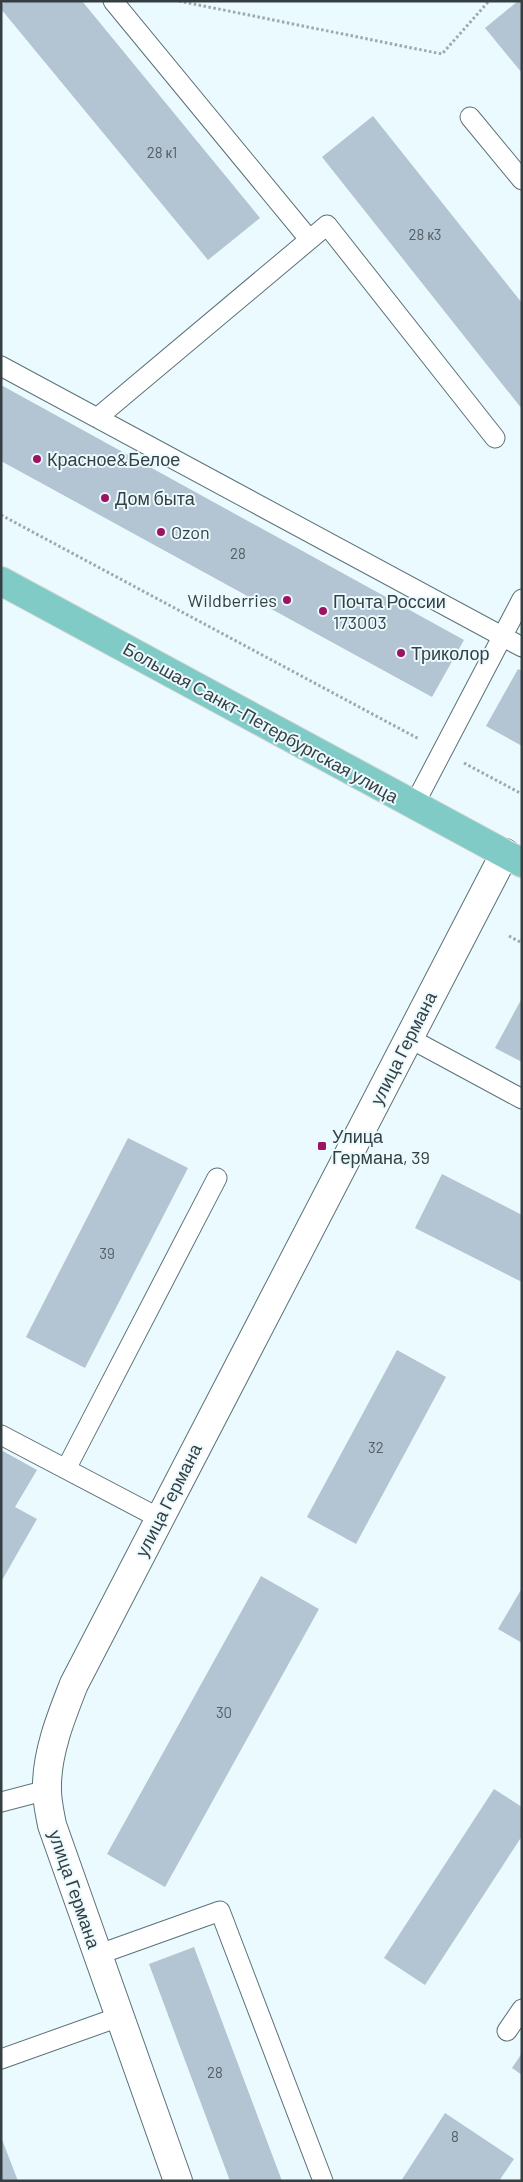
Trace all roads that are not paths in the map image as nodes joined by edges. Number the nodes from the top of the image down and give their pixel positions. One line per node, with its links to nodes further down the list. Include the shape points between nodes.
1 (113, 1): 4 (lane)
2 (470, 117): 3 (lane)
3 (522, 180)
4 (309, 239): 6 (lane); 7 (lane, via 327,225)
5 (1, 366): 6 (lane)
6 (97, 418): 10 (lane)
7 (494, 438)
8 (1, 581): 12 (main road, Большая Санкт-Петербургская улица)
9 (522, 599): 10 (lane)
10 (502, 636): 11 (lane); 12 (lane)
11 (522, 647)
12 (414, 805): 13 (main road, Большая Санкт-Петербургская улица)
13 (513, 858): 14 (main road, улица Германа)
14 (409, 1038): 15 (lane); 19 (main road, улица Германа)
15 (522, 1099)
16 (217, 1178): 18 (lane)
17 (1, 1435): 18 (lane)
18 (66, 1468): 19 (lane)
19 (159, 1518): 20 (main road, улица Германа, via 74,1684 60,1718)
20 (47, 1790): 21 (lane); 22 (main road, улица Германа, via 52,1825)
21 (1, 1802)
22 (97, 1955): 24 (main road, улица Германа); 28 (lane, via 220,1911)
23 (522, 2010): 25 (lane)
24 (119, 2017): 26 (lane); 27 (main road, улица Германа)
25 (507, 2031)
26 (1, 2059)
27 (178, 2181)
28 (323, 2181)

